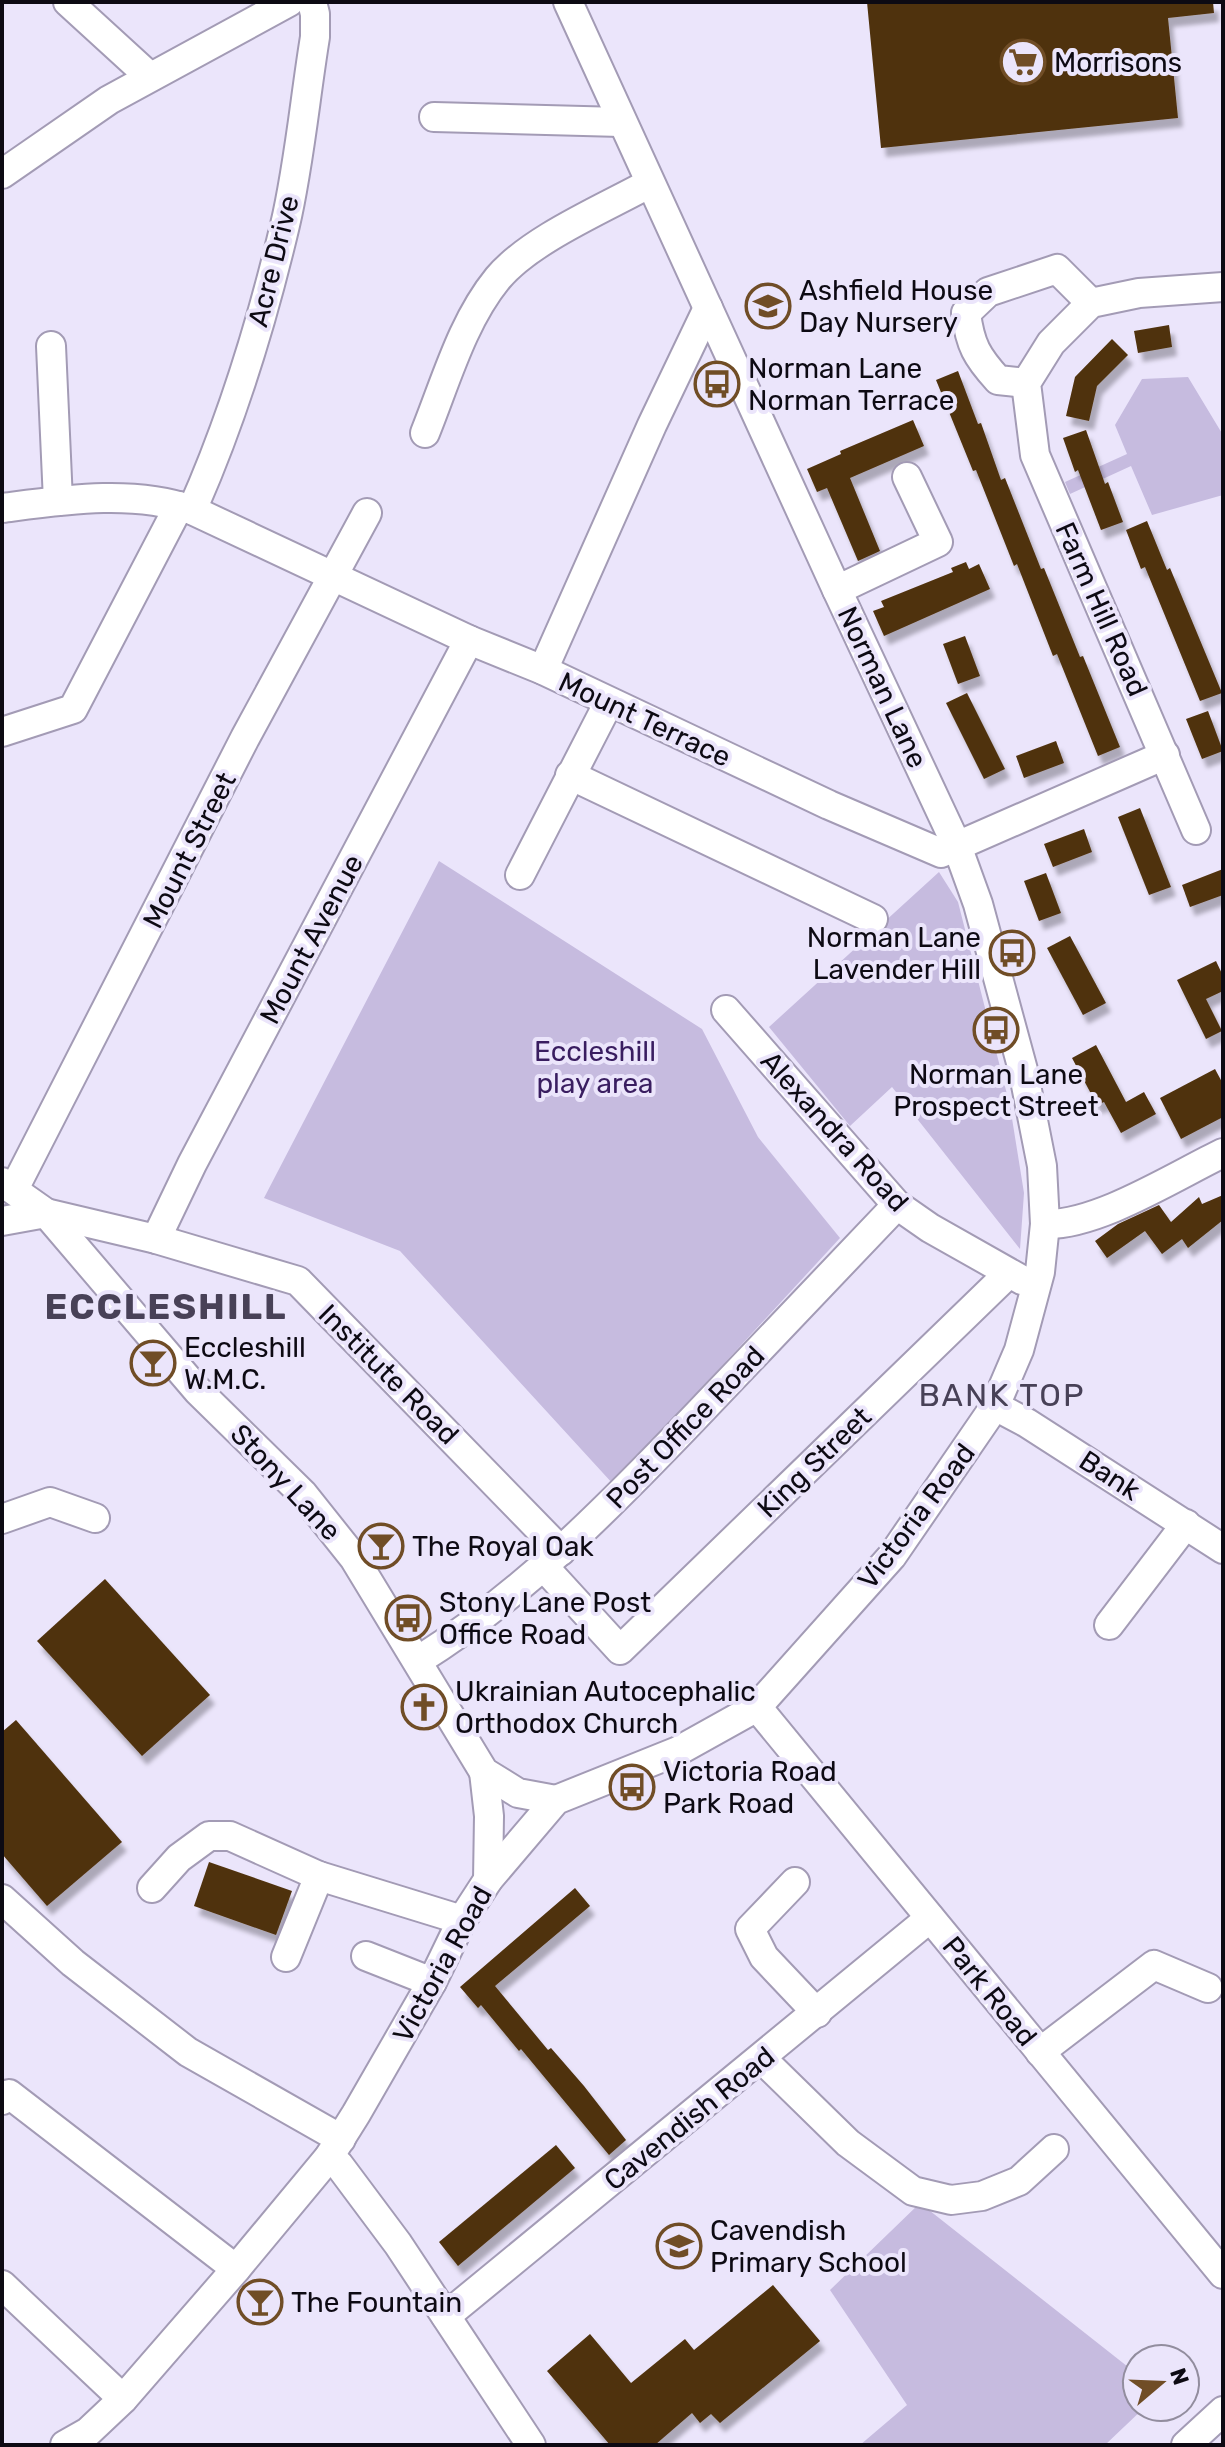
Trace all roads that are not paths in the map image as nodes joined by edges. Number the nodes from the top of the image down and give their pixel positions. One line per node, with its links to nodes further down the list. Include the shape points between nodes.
1 (68, 2): 5 (street)
2 (289, 2): 5 (street)
3 (312, 2): 19 (street, Acre Drive, via 315,37 286,223 210,470)
4 (568, 2): 7 (street, Norman Lane)
5 (149, 76): 8 (street)
6 (434, 117): 7 (street)
7 (621, 122): 9 (street, Norman Lane)
8 (2, 174)
9 (650, 183): 12 (street, Norman Lane); 15 (street, via 550,238 500,275 470,320)
10 (1223, 287): 11 (street, via 1139,293)
11 (1091, 303): 14 (street, via 1051,343); 14 (street, via 1057,269 988,292 966,313 977,358 998,380)
12 (708, 308): 22 (street, Norman Lane); 24 (street)
13 (51, 346): 17 (street)
14 (1026, 383): 27 (street, Farm Hill Road, via 1035,455)
15 (425, 433)
16 (907, 477): 22 (street, via 938,542)
17 (58, 501): 18 (street, Mount Terrace); 19 (street, Mount Terrace, via 128,498)
18 (2, 508)
19 (185, 508): 21 (street, Mount Terrace); 26 (street, Acre Drive, via 73,709)
20 (367, 513): 21 (street, Mount Street)
21 (334, 575): 23 (street, Mount Terrace); 35 (street, Mount Street)
22 (837, 590): 30 (street, Norman Lane)
23 (469, 640): 24 (street, Mount Terrace); 40 (street, Mount Avenue)
24 (543, 670): 25 (street, Mount Terrace)
25 (609, 702): 28 (street); 30 (street, Mount Terrace, via 941,853)
26 (2, 732)
27 (1165, 755): 29 (street, Farm Hill Road); 30 (street)
28 (570, 775): 31 (street); 32 (street)
29 (1196, 830)
30 (957, 846): 39 (street, Norman Lane, via 1023,1070 1042,1166)
31 (520, 875)
32 (873, 919)
33 (726, 1010): 36 (street, Alexandra Road)
34 (1223, 1153): 39 (street, via 1098,1215)
35 (8, 1185): 37 (street, Stony Lane)
36 (897, 1205): 41 (street, Alexandra Road); 48 (street, Post Office Road)
37 (46, 1213): 38 (street); 40 (street, Institute Road); 51 (street, Stony Lane, via 198,1391 303,1494 354,1558)
38 (2, 1221)
39 (1045, 1224): 42 (street, Norman Lane)
40 (156, 1239): 48 (street, Institute Road, via 298,1281)
41 (1008, 1274): 42 (street, Alexandra Road); 50 (street, King Street)
42 (1037, 1288): 43 (street, Norman Lane)
43 (995, 1406): 46 (street, Bank); 52 (street, Victoria Road, via 892,1556)
44 (95, 1518): 45 (street, via 50,1502)
45 (2, 1519)
46 (1186, 1524): 47 (street, Bank); 49 (street)
47 (1223, 1549)
48 (552, 1559): 50 (street, Institute Road); 51 (street, Post Office Road, via 461,1634)
49 (1109, 1625)
50 (620, 1650)
51 (419, 1660): 53 (street, Stony Lane)
52 (757, 1707): 54 (street, Victoria Road, via 678,1751); 60 (street, Park Road)
53 (484, 1772): 54 (street, Stony Lane, via 518,1793); 56 (street, Stony Lane)
54 (556, 1800): 56 (street, Victoria Road)
55 (319, 1876): 58 (street, via 230,1836 209,1836); 61 (street); 63 (street)
56 (488, 1880): 61 (street, Victoria Road)
57 (795, 1882): 66 (street, via 750,1929 764,1957)
58 (152, 1888)
59 (2, 1899): 70 (street, via 73,1963 188,2052)
60 (930, 1918): 66 (street, Cavendish Road); 67 (street, Park Road)
61 (462, 1920): 64 (street, Victoria Road)
62 (366, 1956): 64 (street)
63 (286, 1957)
64 (432, 1982): 70 (street, Victoria Road)
65 (1208, 1988): 67 (street, via 1154,1965)
66 (817, 2013): 68 (street, Cavendish Road)
67 (1040, 2052): 73 (street, Park Road)
68 (762, 2059): 71 (street, via 848,2143 913,2191 951,2200 982,2196 1019,2181); 75 (street, Cavendish Road)
69 (2, 2100): 72 (street, via 9,2094)
70 (335, 2148): 72 (street, Victoria Road); 75 (street, via 339,2165)
71 (1054, 2149)
72 (236, 2269): 76 (street, Victoria Road)
73 (1223, 2274)
74 (2, 2285): 76 (street)
75 (446, 2316): 79 (street)
76 (123, 2399): 78 (street, Victoria Road)
77 (1223, 2411): 80 (street)
78 (83, 2441)
79 (531, 2445)
80 (1186, 2445)

